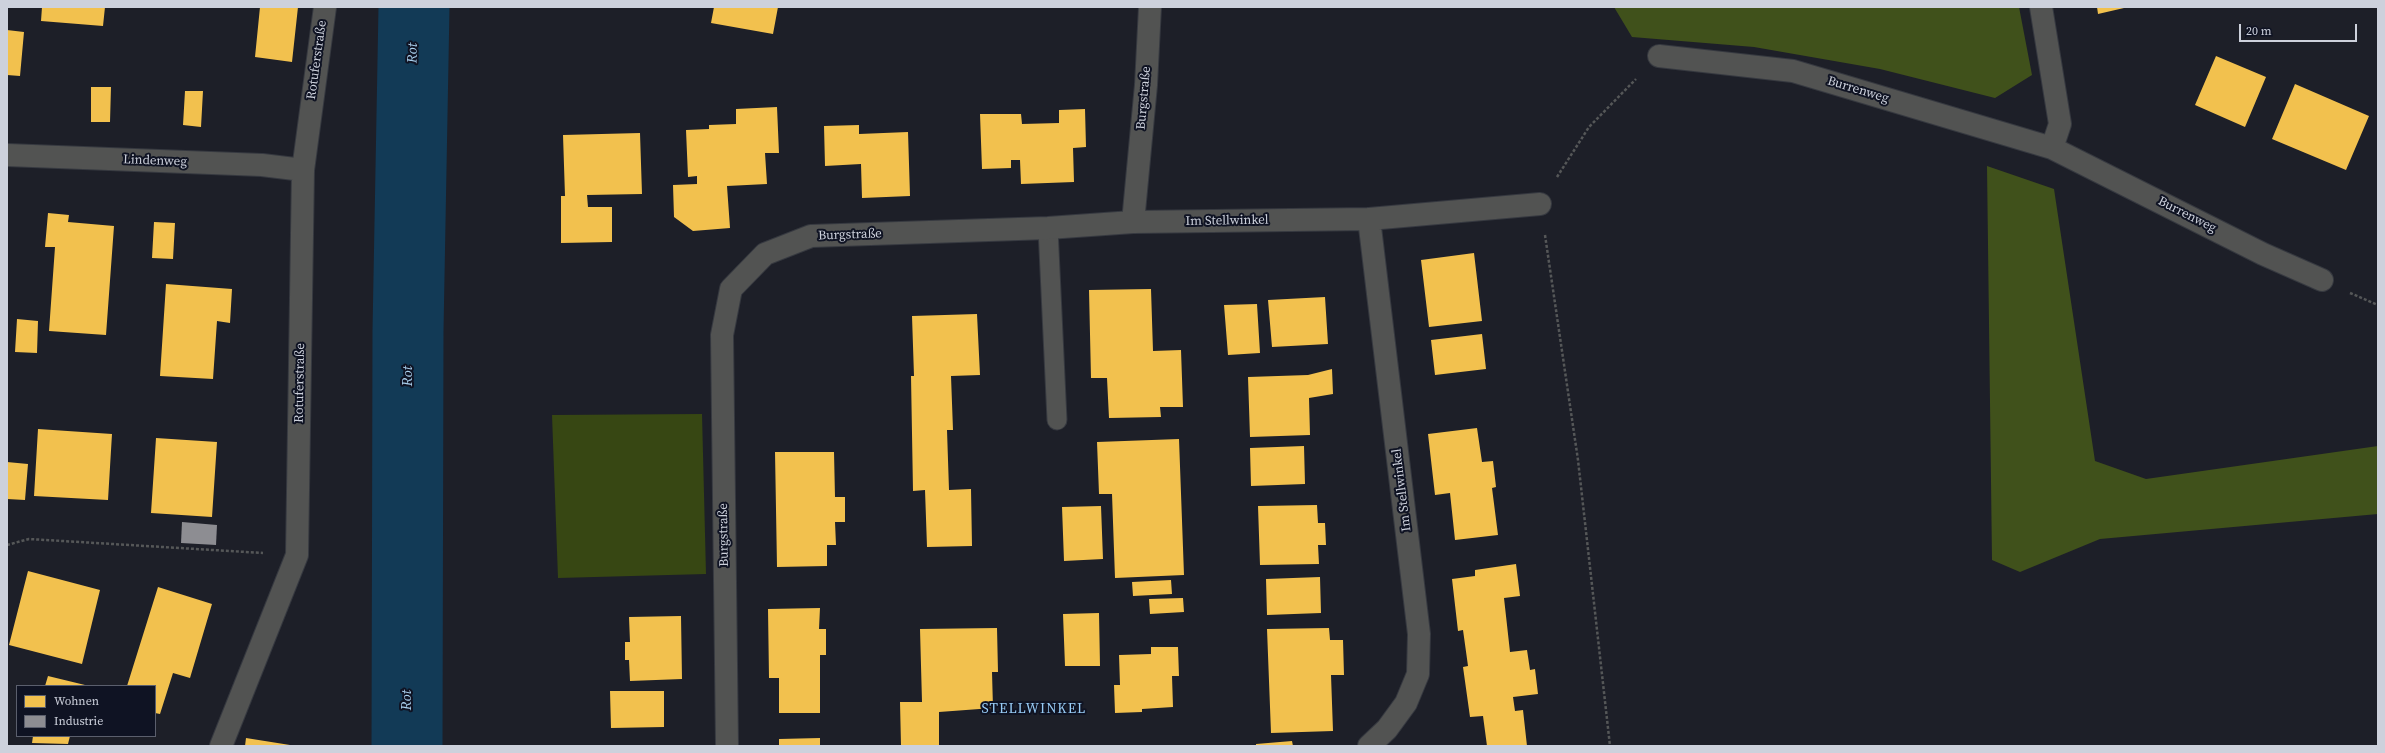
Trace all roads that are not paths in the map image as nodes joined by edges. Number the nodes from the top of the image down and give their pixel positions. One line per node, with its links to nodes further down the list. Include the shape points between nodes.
1 (324, 7): 7 (street, Rotuferstraße)
2 (1150, 7): 10 (street, Burgstraße, via 1146,85)
3 (2040, 7): 5 (street, via 2060,124)
4 (1659, 56): 5 (street, Burrenweg, via 1793,71)
5 (2052, 148): 12 (street, Burrenweg, via 2263,254)
6 (7, 155): 7 (street, Lindenweg, via 262,165)
7 (303, 170): 14 (street, Rotuferstraße, via 297,555)
8 (1540, 204): 9 (street, Im Stellwinkel)
9 (1369, 219): 10 (street, Im Stellwinkel); 16 (street, Im Stellwinkel, via 1419,634 1418,674 1406,703 1387,729)
10 (1133, 222): 11 (street, Burgstraße)
11 (1048, 228): 13 (lane); 15 (street, Burgstraße, via 811,236 765,254 731,289 722,335)
12 (2322, 280)
13 (1057, 420)
14 (220, 746)
15 (727, 746)
16 (1369, 746)

